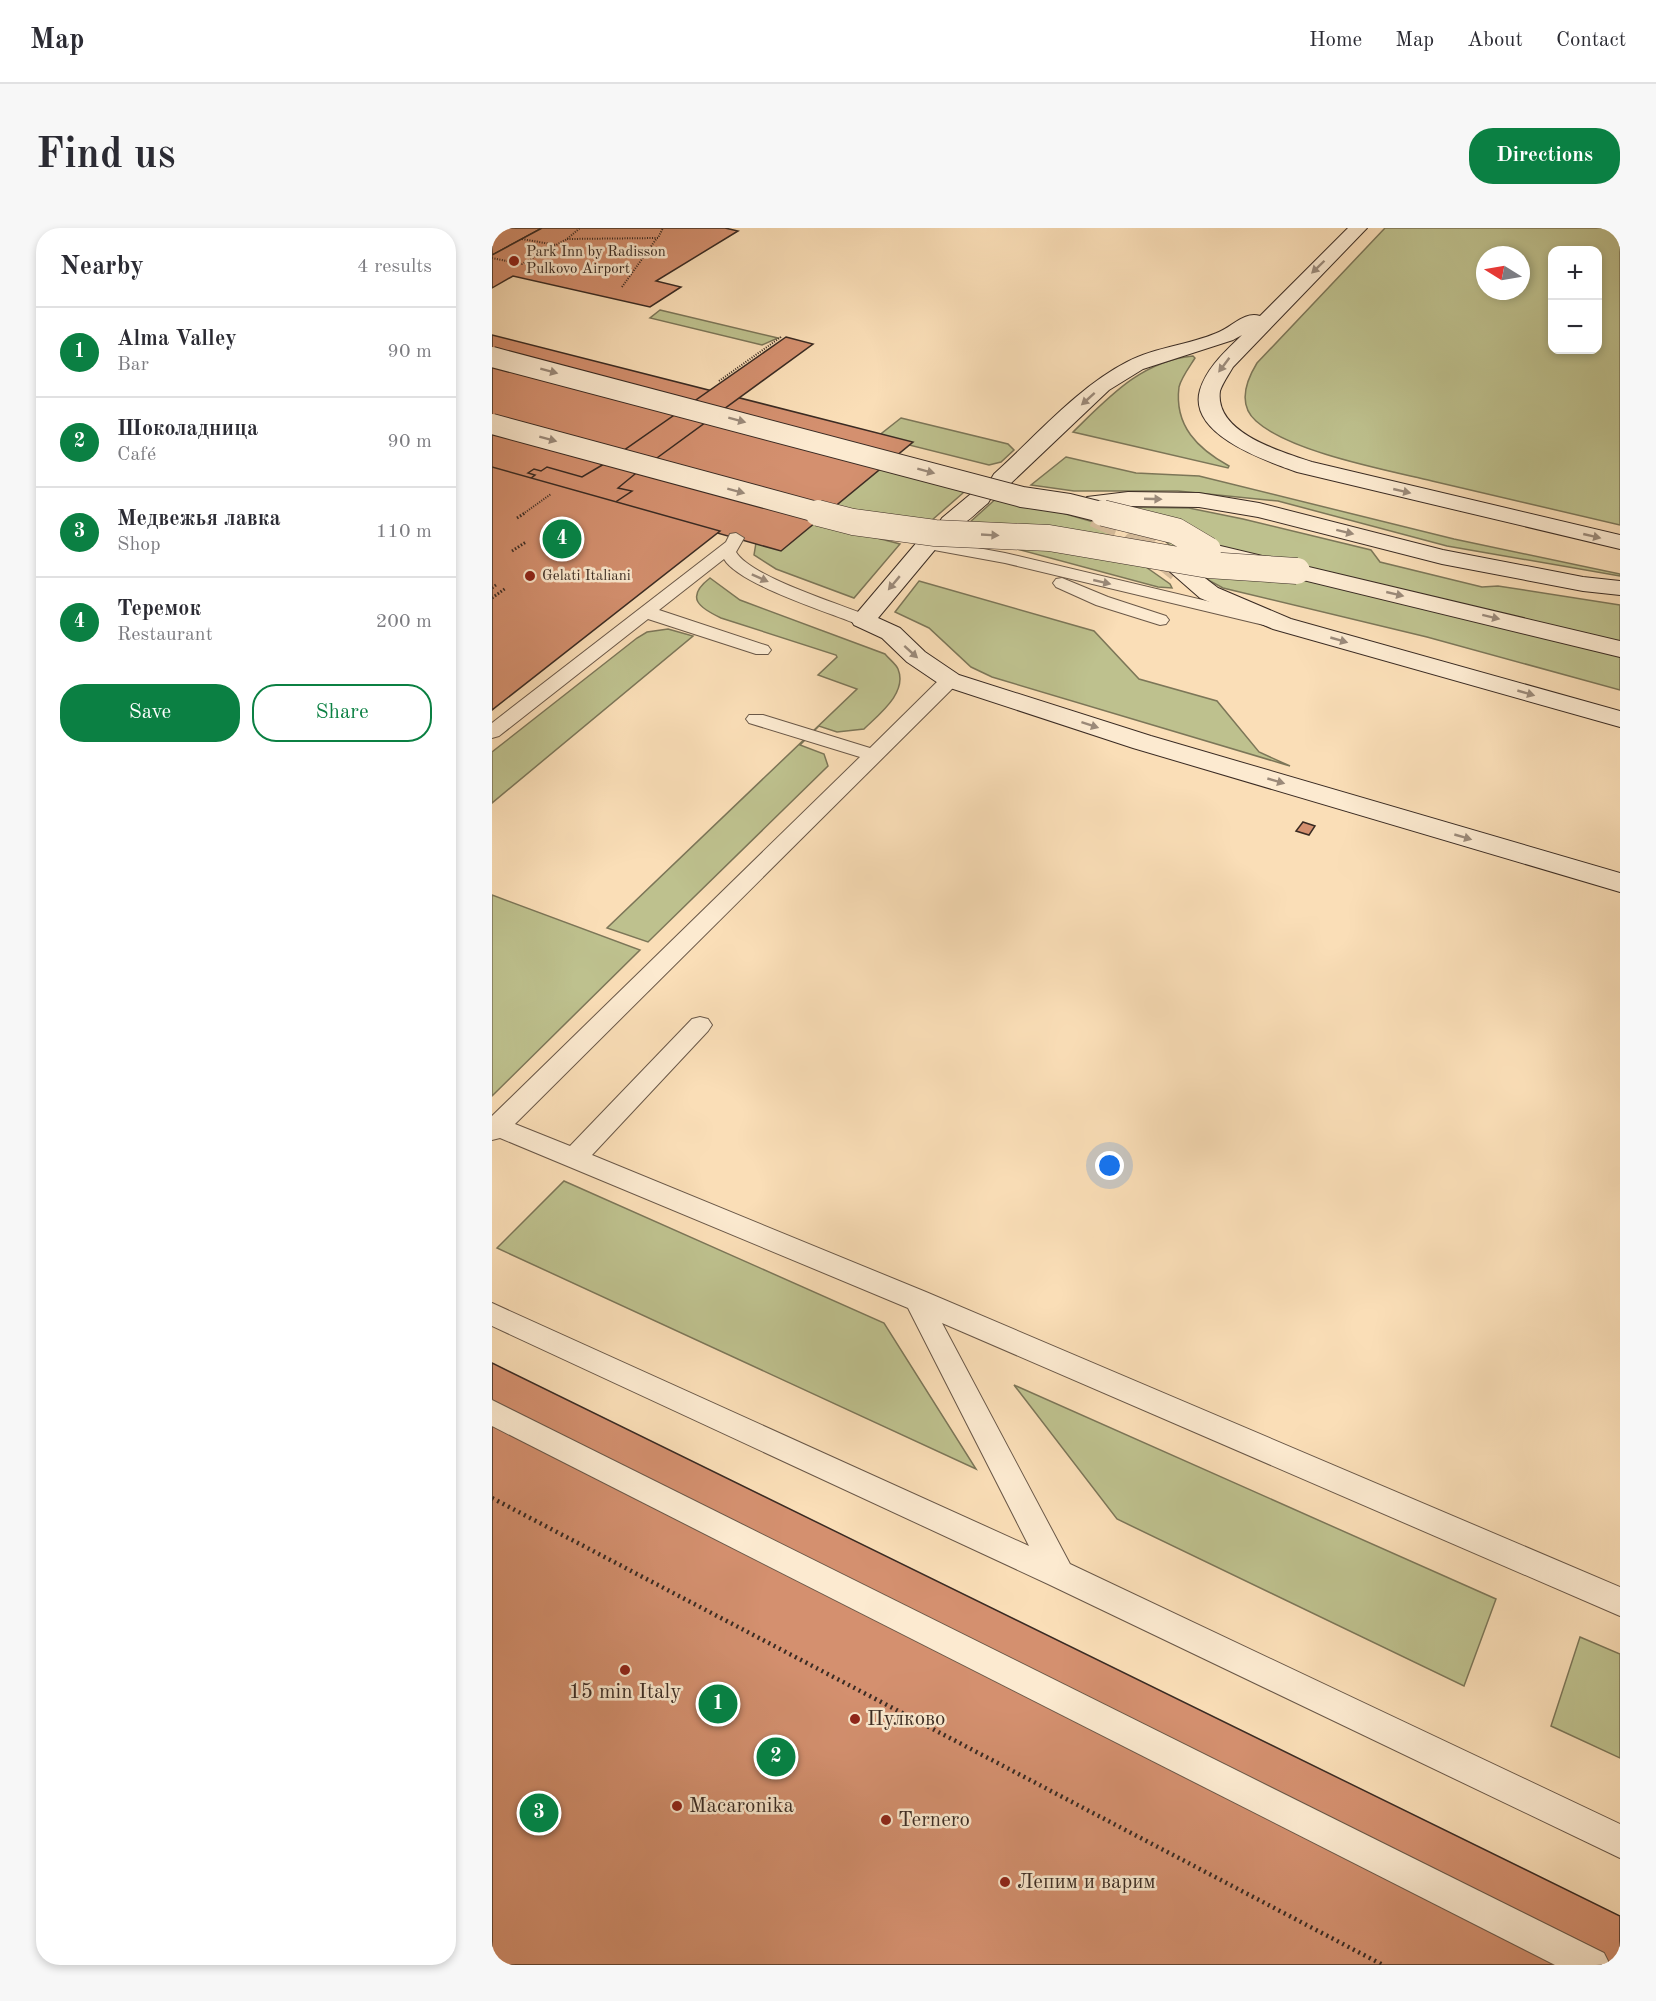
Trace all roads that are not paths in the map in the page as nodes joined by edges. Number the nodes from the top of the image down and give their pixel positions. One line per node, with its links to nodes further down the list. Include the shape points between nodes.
1 (1358, 228): 2 (street, one-way to 2)
2 (1278, 307): 5 (street, one-way to 5, via 1261,313 1226,336 1136,365 1110,381); 10 (street, one-way to 10, via 1224,364 1210,391 1212,413 1244,443 1305,467)
3 (492, 357): 6 (street, one-way to 6, bridge)
4 (492, 424): 16 (street, one-way to 16, bridge, via 853,522 935,533 1049,538 1208,565)
5 (1002, 479)
6 (1022, 497): 12 (street, bridge, via 1069,504 1176,531); 12 (street, bridge, via 1084,530 1127,540)
7 (980, 498): 9 (street)
8 (1095, 502): 13 (street, one-way to 13, via 1199,501 1259,510)
9 (951, 524)
10 (1620, 543)
11 (933, 546): 14 (lane); 21 (street, one-way to 21)
12 (1208, 550): 16 (street, bridge)
13 (1442, 557): 17 (street, via 1540,566); 18 (street); 19 (street, via 1535,588 1609,600)
14 (1005, 558): 22 (lane, via 1102,601); 23 (lane, one-way to 23)
15 (1180, 570): 23 (street, via 1209,593)
16 (1297, 571): 25 (street, one-way to 25)
17 (1620, 580)
18 (1620, 588)
19 (1620, 597)
20 (646, 612): 21 (lane, one-way to 21, via 735,541 729,552 735,564 754,576); 24 (lane); 29 (lane)
21 (862, 620): 26 (street, one-way to 26, via 891,633 916,657)
22 (1160, 620)
23 (1282, 624): 28 (street, one-way to 28)
24 (762, 650)
25 (1620, 650)
26 (950, 680): 30 (lane); 31 (street, one-way to 31, via 1143,742)
27 (756, 719): 30 (lane)
28 (1620, 719)
29 (492, 732)
30 (873, 756): 33 (lane)
31 (1620, 883)
32 (700, 1025): 34 (lane)
33 (494, 1129): 34 (lane)
34 (573, 1158): 35 (lane)
35 (917, 1300): 38 (lane); 39 (lane)
36 (492, 1314): 38 (lane)
37 (492, 1412): 41 (lane)
38 (1059, 1574): 40 (lane)
39 (1620, 1602)
40 (1620, 1840)
41 (1592, 1965)

